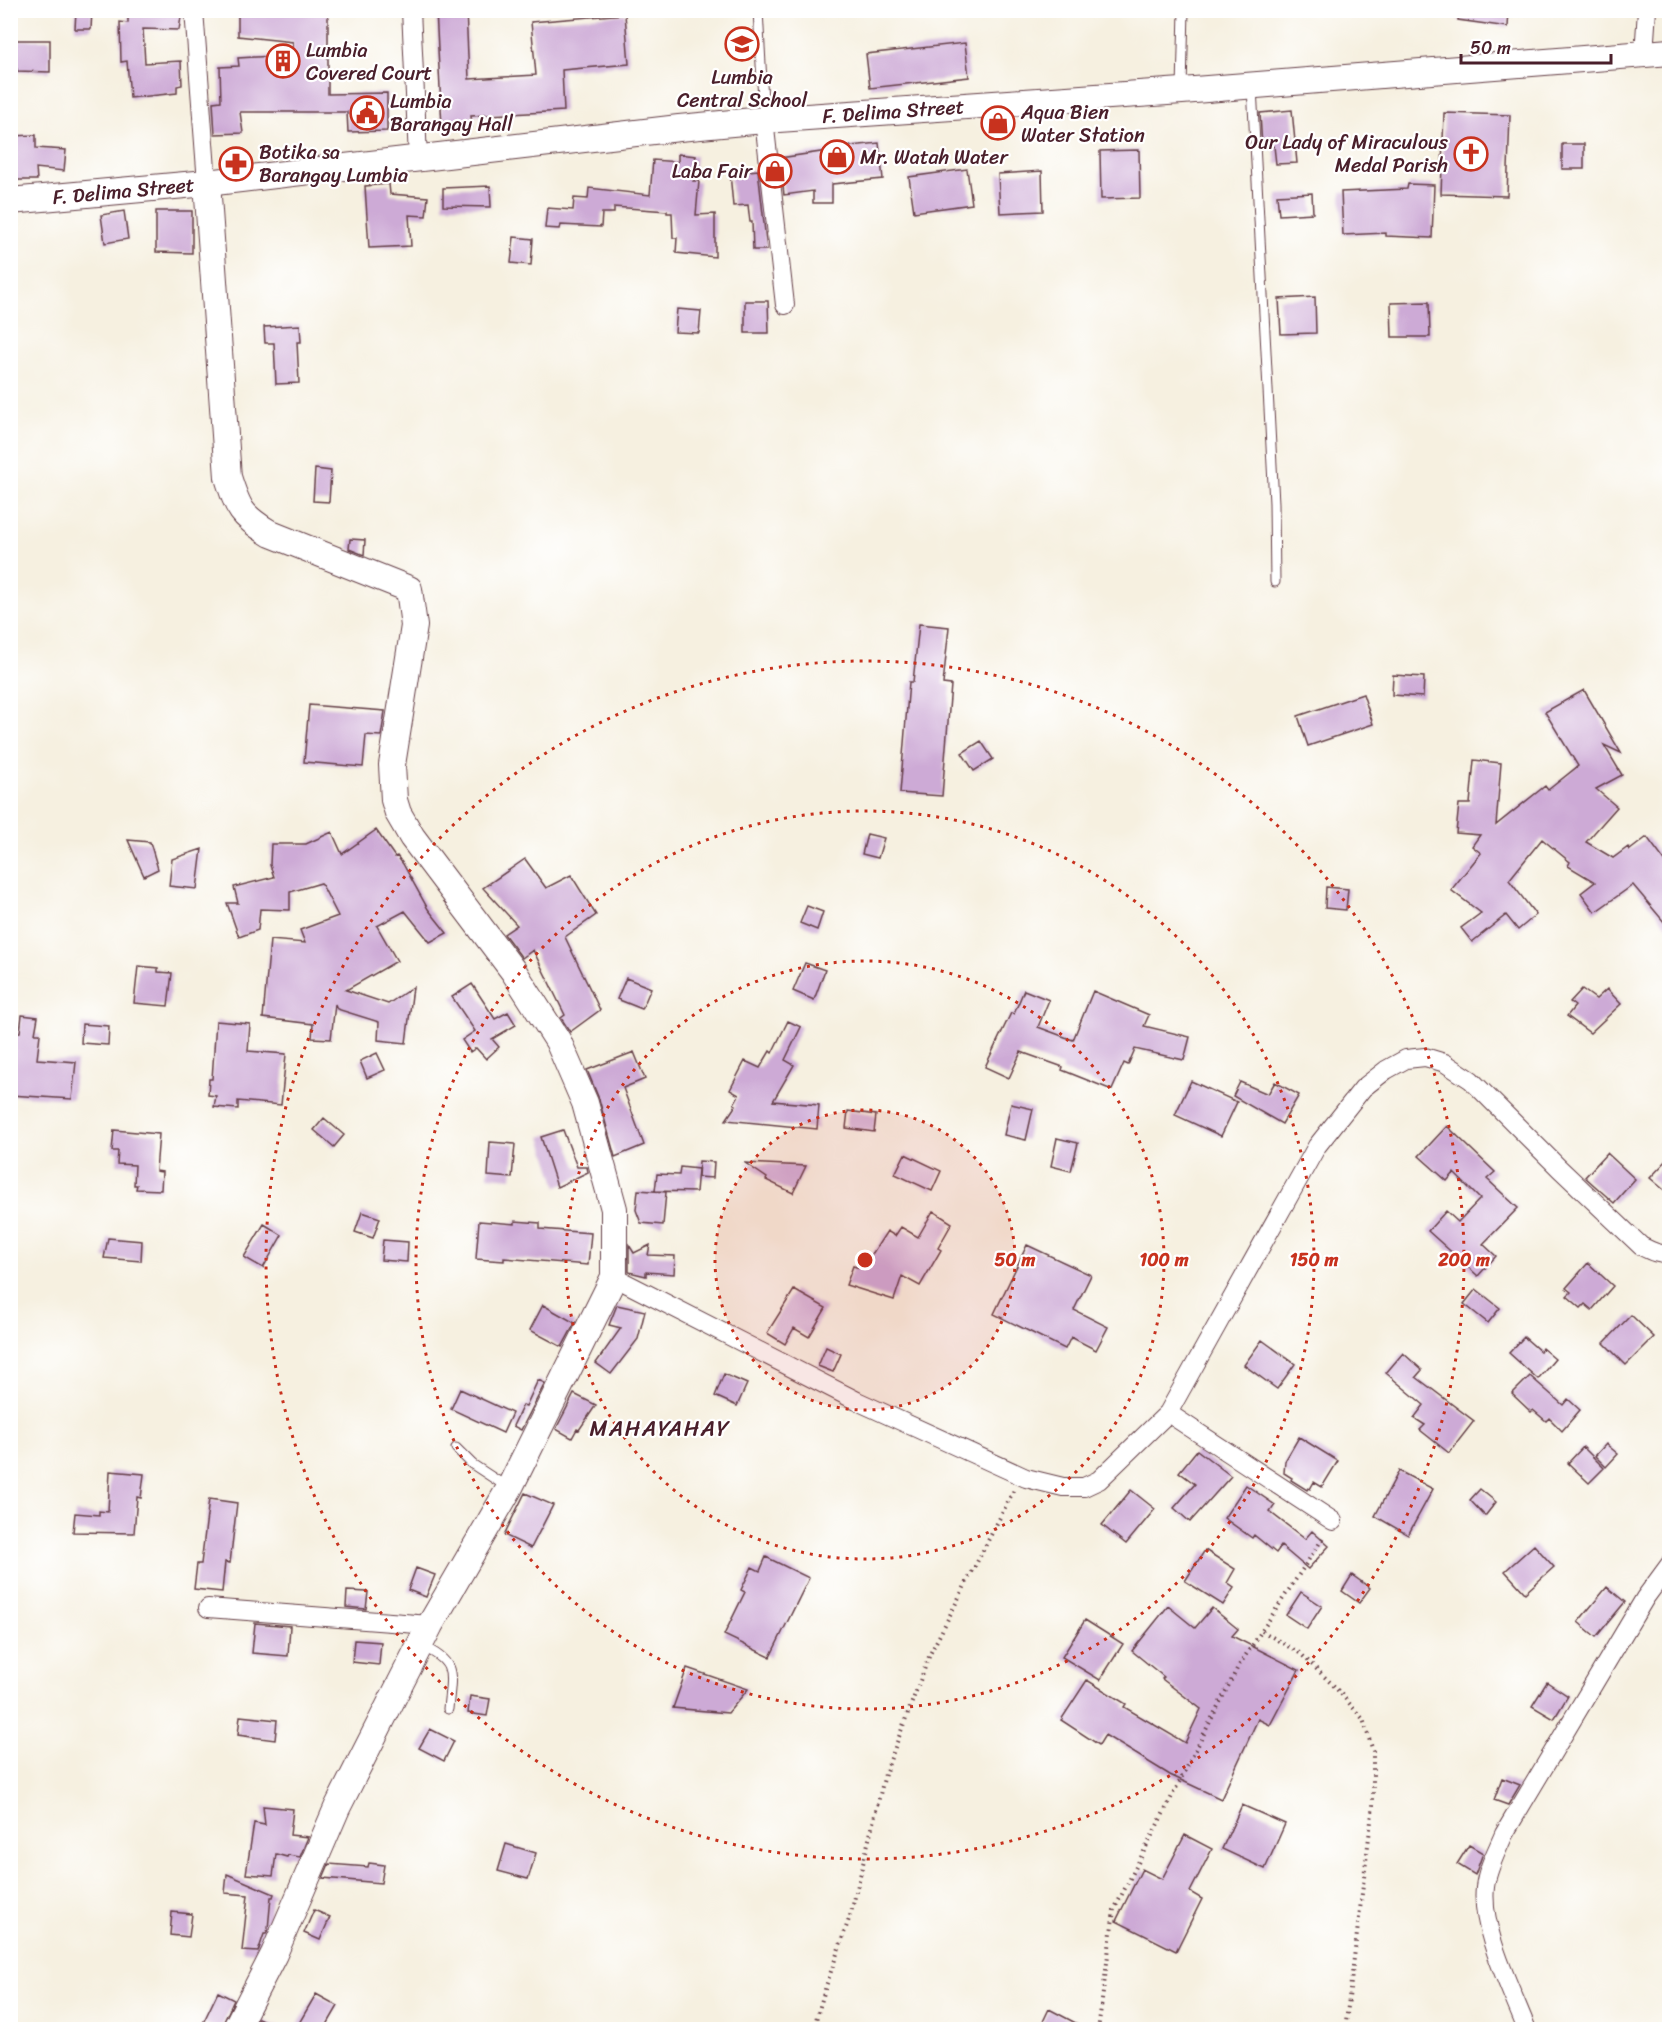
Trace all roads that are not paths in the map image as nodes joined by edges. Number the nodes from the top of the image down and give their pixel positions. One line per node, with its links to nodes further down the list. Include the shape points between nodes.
1 (194, 10): 12 (street)
2 (411, 10): 11 (street)
3 (758, 10): 10 (lane)
4 (1184, 10): 9 (lane)
5 (1647, 10): 7 (street)
6 (1670, 52): 7 (street, F. Delima Street)
7 (1644, 54): 8 (street, F. Delima Street)
8 (1252, 84): 9 (street, F. Delima Street); 15 (lane)
9 (1182, 91): 10 (street, F. Delima Street)
10 (764, 120): 11 (street, F. Delima Street); 14 (street)
11 (418, 158): 12 (street, F. Delima Street)
12 (207, 183): 13 (street, F. Delima Street); 17 (street, via 228,477 236,501 246,517 271,534 409,589 414,626 392,765 394,800 412,837 514,972 558,1041 585,1103 614,1209)
13 (10, 201)
14 (785, 305)
15 (1275, 582)
16 (1670, 1254): 18 (street, via 1661,1255 1641,1246 1471,1080 1445,1063 1425,1057 1406,1059 1363,1088 1317,1146)
17 (614, 1276): 18 (street, via 857,1401 1026,1478 1062,1487 1084,1487 1099,1479); 20 (street)
18 (1168, 1413): 21 (street)
19 (456, 1448): 20 (lane)
20 (509, 1489): 24 (street)
21 (1333, 1521)
22 (1670, 1564): 27 (street, via 1504,1834 1487,1875 1485,1905 1489,1930)
23 (208, 1608): 24 (street)
24 (424, 1635): 25 (lane, via 449,1666); 26 (street, via 337,1808 274,1954)
25 (448, 1709)
26 (235, 2030)
27 (1527, 2030)

